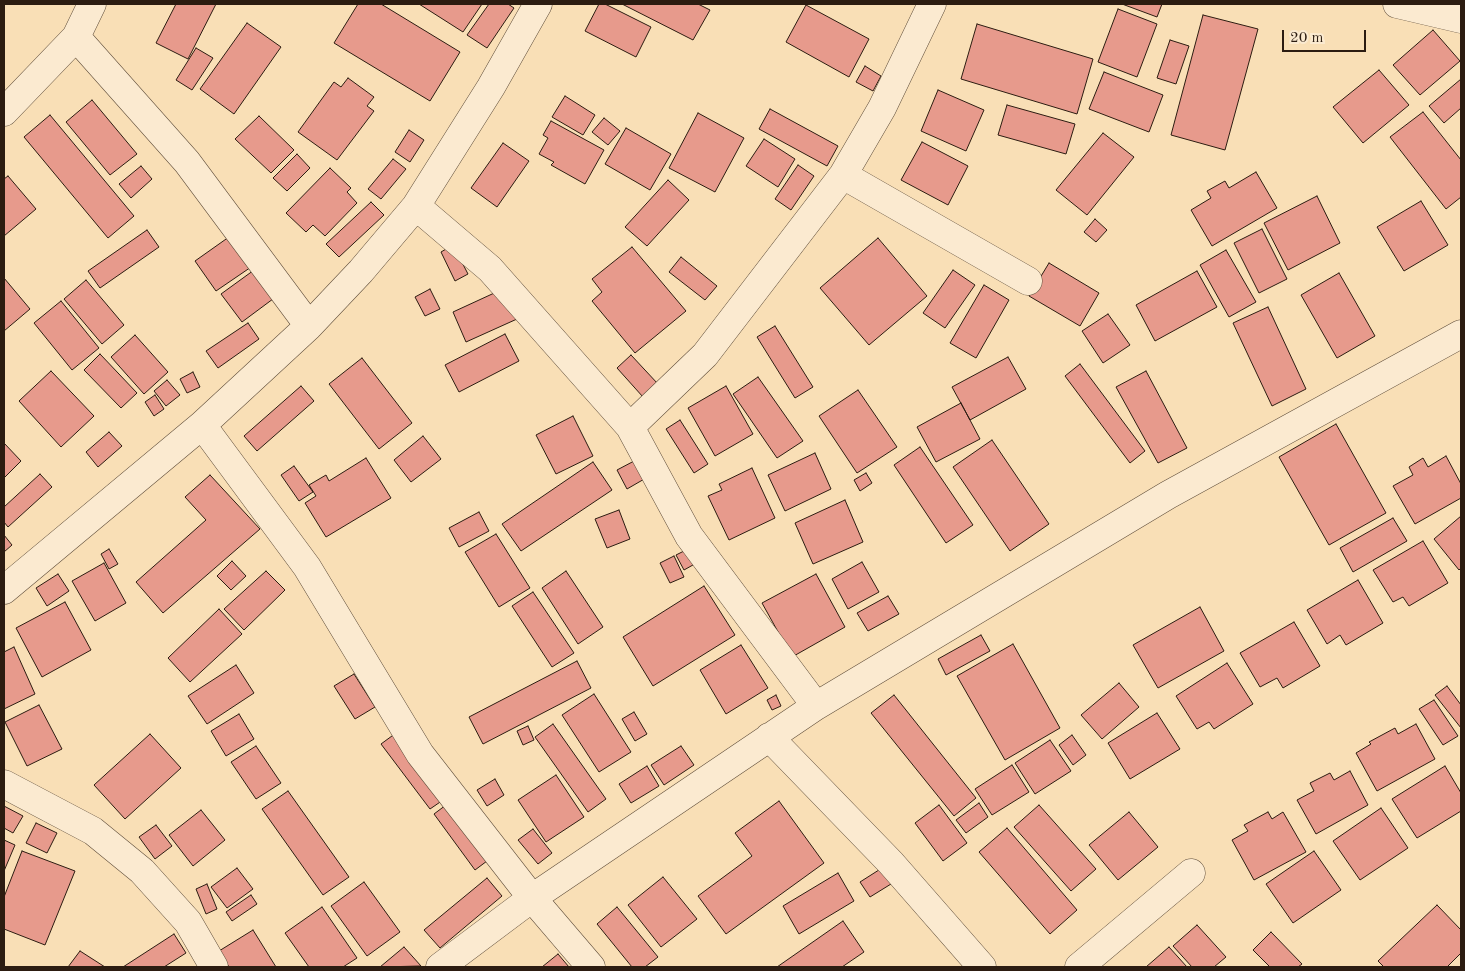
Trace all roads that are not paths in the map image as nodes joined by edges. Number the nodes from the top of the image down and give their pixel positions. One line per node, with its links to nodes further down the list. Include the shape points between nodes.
1 (92, 4): 6 (street)
2 (538, 4): 9 (street)
3 (932, 4): 8 (street, via 882,108)
4 (1396, 4): 5 (street)
5 (1461, 19)
6 (76, 37): 7 (street); 11 (street, via 187,162)
7 (4, 112)
8 (843, 175): 10 (street); 14 (street, via 705,355)
9 (416, 206): 11 (street); 14 (street, via 490,269)
10 (1028, 281)
11 (309, 326): 13 (street)
12 (1461, 334): 16 (street, via 1168,495)
13 (202, 425): 15 (street); 20 (street, via 307,567 420,754)
14 (630, 427): 16 (street, via 689,536)
15 (4, 590)
16 (816, 706): 17 (street)
17 (769, 737): 20 (street); 24 (street, via 891,863)
18 (4, 784): 21 (street, via 93,831 142,872 188,922)
19 (1191, 873): 25 (street)
20 (532, 898): 22 (street); 23 (street)
21 (214, 967)
22 (440, 967)
23 (591, 967)
24 (982, 967)
25 (1079, 967)

